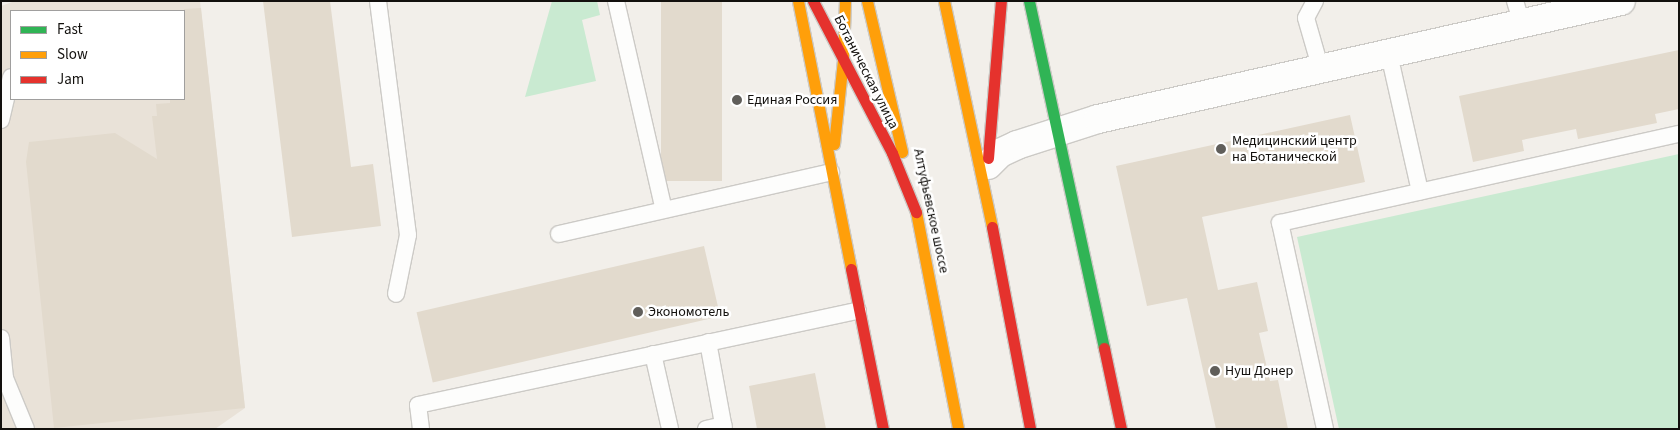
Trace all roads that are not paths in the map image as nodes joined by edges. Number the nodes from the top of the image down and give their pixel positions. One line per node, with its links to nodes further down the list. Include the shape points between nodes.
1 (378, 1): 27 (lane, via 408,235)
2 (616, 1): 23 (lane)
3 (798, 1): 21 (main road)
4 (813, 1): 14 (main road, Ботаническая улица)
5 (845, 1): 14 (main road)
6 (867, 1): 24 (main road, Алтуфьевское шоссе)
7 (944, 1): 25 (main road)
8 (1000, 1): 20 (main road)
9 (1029, 1): 18 (main road)
10 (1315, 1): 15 (lane, via 1306,18)
11 (1621, 1): 12 (street)
12 (1518, 13): 13 (street)
13 (1389, 54): 15 (street); 22 (lane)
14 (843, 60): 21 (main road); 24 (main road, Ботаническая улица, via 892,153)
15 (1321, 70): 18 (street, via 1098,119)
16 (10, 81): 17 (lane)
17 (1, 120)
18 (1055, 132): 20 (street, via 1017,144 1000,153); 40 (main road)
19 (1679, 134): 22 (lane)
20 (988, 166): 25 (main road)
21 (831, 172): 23 (lane); 28 (main road)
22 (1420, 192): 41 (lane, via 1280,223)
23 (664, 210): 26 (lane)
24 (916, 212): 38 (main road, Алтуфьевское шоссе)
25 (992, 227): 39 (main road)
26 (559, 234)
27 (396, 294)
28 (858, 311): 30 (lane); 37 (main road)
29 (1, 338): 33 (lane, via 5,378)
30 (708, 342): 31 (lane); 32 (lane)
31 (652, 354): 34 (lane, via 418,405); 35 (lane)
32 (724, 427): 36 (lane)
33 (26, 429)
34 (421, 429)
35 (670, 429)
36 (706, 429)
37 (883, 429)
38 (958, 429)
39 (1030, 429)
40 (1121, 429)
41 (1325, 429)

